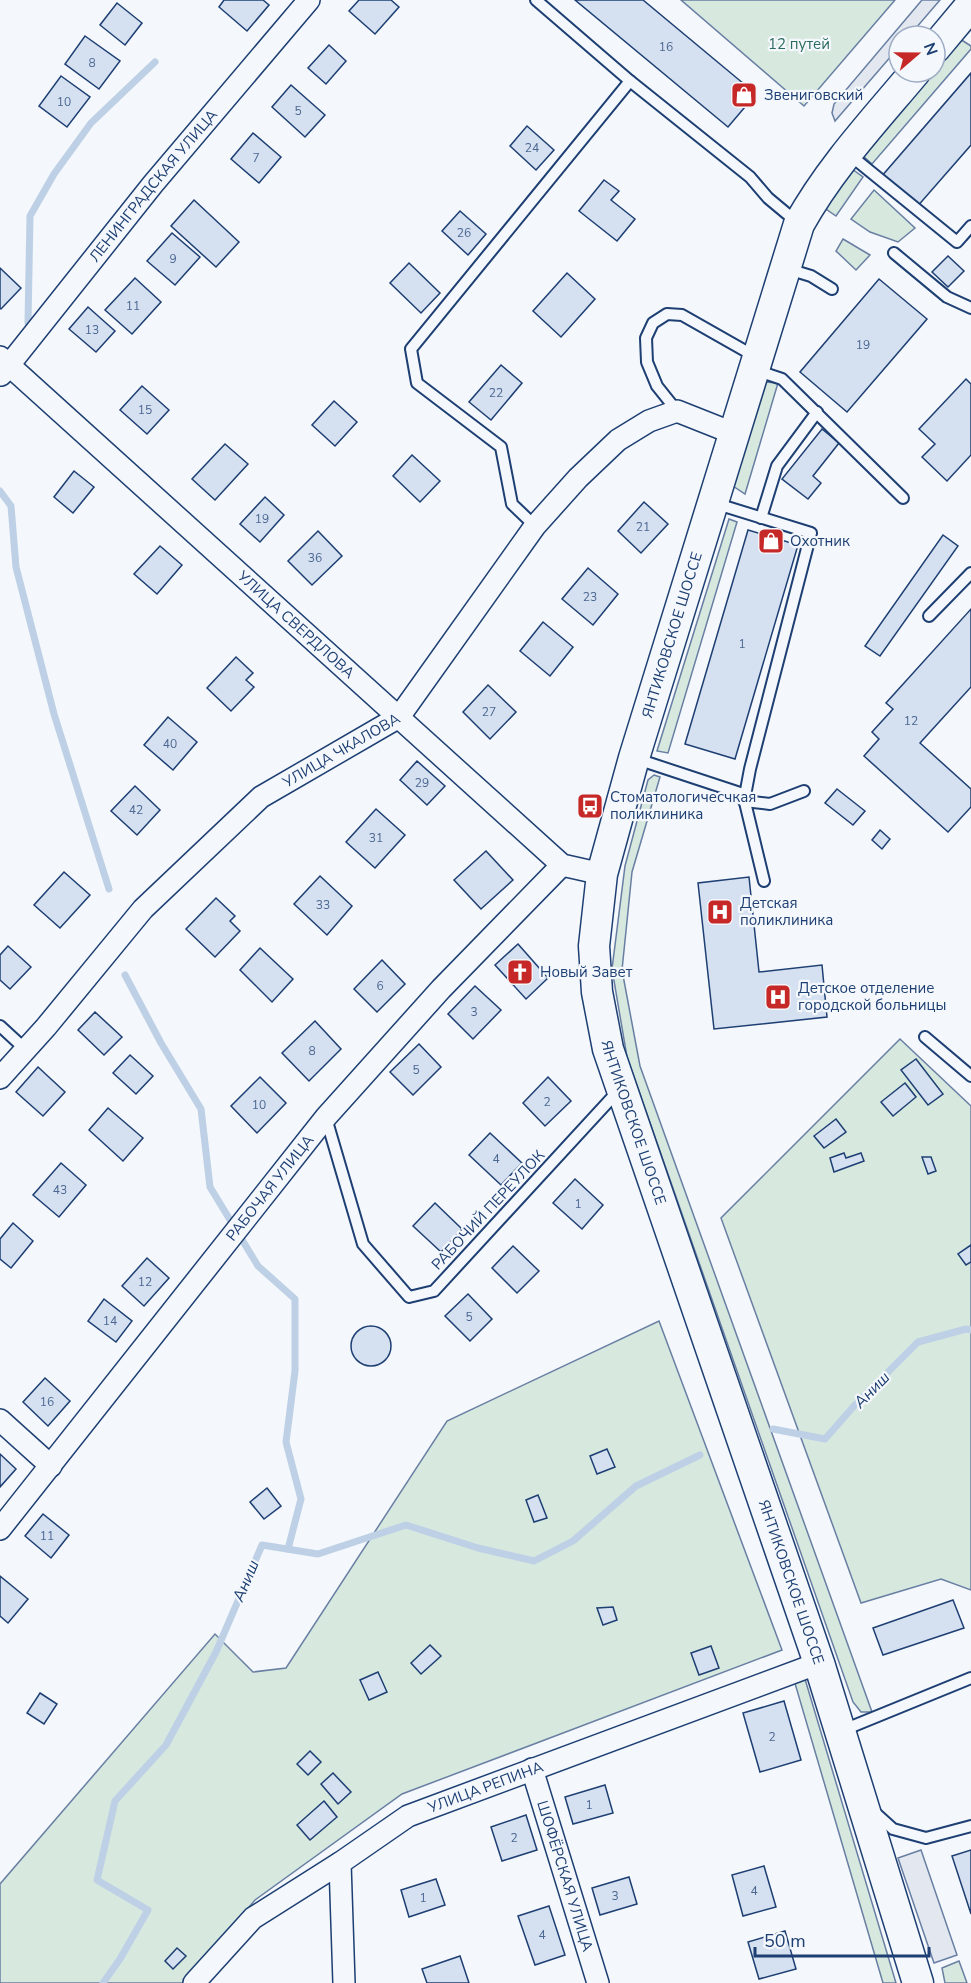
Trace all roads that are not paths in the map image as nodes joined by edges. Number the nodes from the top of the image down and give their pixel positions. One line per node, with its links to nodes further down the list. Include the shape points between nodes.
1 (309, 0): 14 (street, ЛЕНИНГРАДСКАЯ УЛИЦА)
2 (536, 0): 5 (lane)
3 (971, 5): 4 (main road)
4 (947, 34)
5 (630, 81): 9 (lane, via 750,177 768,198); 21 (lane, via 411,349 417,383 501,447 512,504)
6 (905, 84): 7 (main road)
7 (847, 153): 8 (lane, via 957,242); 9 (main road, via 808,208)
8 (971, 226)
9 (791, 247): 11 (lane, via 811,276); 13 (main road, ЯНТИКОВСКОЕ ШОССЕ)
10 (894, 253): 12 (lane, via 947,297)
11 (832, 289)
12 (971, 308)
13 (756, 364): 15 (lane, via 682,315 667,314 653,324 646,338 647,362 657,386); 16 (lane, via 782,379); 17 (main road, ЯНТИКОВСКОЕ ШОССЕ)
14 (3, 366): 24 (street, УЛИЦА СВЕРДЛОВА)
15 (677, 411): 17 (street); 21 (street, УЛИЦА ЧКАЛОВА, via 649,421 618,440)
16 (817, 412): 18 (lane); 20 (lane, via 777,466)
17 (735, 434): 19 (main road, ЯНТИКОВСКОЕ ШОССЕ)
18 (903, 498)
19 (714, 503): 20 (lane); 25 (main road, ЯНТИКОВСКОЕ ШОССЕ)
20 (761, 518): 27 (lane, via 811,533)
21 (535, 526): 24 (street, УЛИЦА ЧКАЛОВА)
22 (971, 573): 23 (lane)
23 (928, 616)
24 (399, 717): 28 (street, УЛИЦА СВЕРДЛОВА); 33 (street, УЛИЦА ЧКАЛОВА, via 261,797 143,909)
25 (634, 758): 27 (lane, via 743,794); 29 (main road, ЯНТИКОВСКОЕ ШОССЕ)
26 (804, 791): 27 (lane, via 770,804)
27 (744, 801): 30 (lane)
28 (562, 865): 29 (street, УЛИЦА СВЕРДЛОВА); 37 (street, РАБОЧАЯ УЛИЦА, via 441,989)
29 (602, 874): 36 (main road, ЯНТИКОВСКОЕ ШОССЕ, via 594,946 596,981 608,1049)
30 (764, 882)
31 (0, 1026): 33 (lane)
32 (925, 1037): 34 (lane)
33 (26, 1049): 35 (street, УЛИЦА ЧКАЛОВА)
34 (971, 1076)
35 (0, 1077)
36 (621, 1088): 37 (lane, РАБОЧИЙ ПЕРЕУЛОК, via 434,1291 410,1297 363,1244); 41 (main road, ЯНТИКОВСКОЕ ШОССЕ)
37 (326, 1117): 39 (street, РАБОЧАЯ УЛИЦА)
38 (0, 1420): 39 (street)
39 (51, 1466): 40 (street, РАБОЧАЯ УЛИЦА)
40 (0, 1529)
41 (819, 1663): 43 (main road, ЯНТИКОВСКОЕ ШОССЕ); 44 (street, УЛИЦА РЕПИНА)
42 (971, 1678): 43 (lane)
43 (840, 1731): 45 (main road, ЯНТИКОВСКОЕ ШОССЕ)
44 (532, 1769): 47 (street, УЛИЦА РЕПИНА, via 408,1816); 50 (street, ШОФЁРСКАЯ УЛИЦА)
45 (862, 1802): 46 (lane, via 893,1829 926,1838); 51 (main road, ЯНТИКОВСКОЕ ШОССЕ)
46 (971, 1826)
47 (340, 1863): 48 (street); 49 (street, УЛИЦА РЕПИНА, via 253,1918)
48 (346, 1979)
49 (194, 1983)
50 (598, 1983)
51 (918, 1983)

